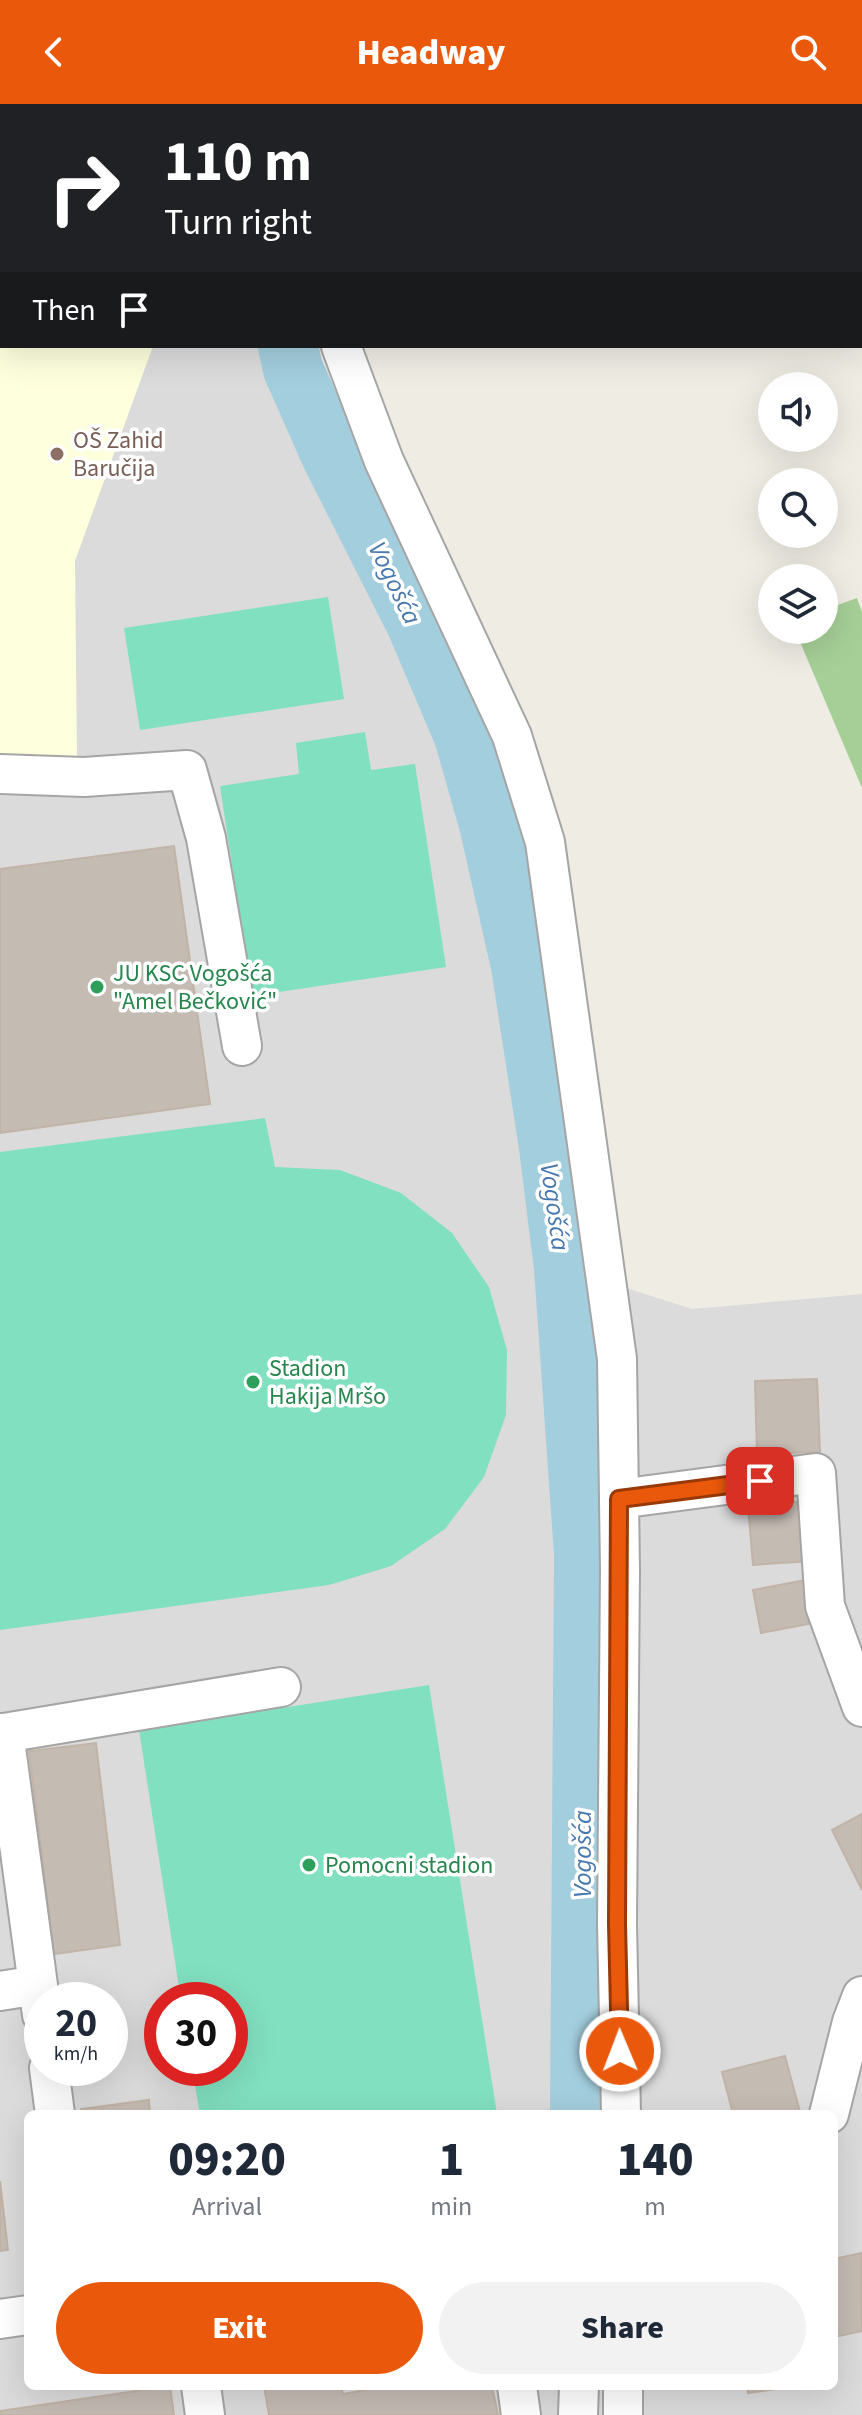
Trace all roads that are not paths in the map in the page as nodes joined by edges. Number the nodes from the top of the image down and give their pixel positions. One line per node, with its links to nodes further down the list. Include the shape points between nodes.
1 (342, 348): 4 (street, via 384,461 512,736 545,842 617,1359)
2 (0, 774): 3 (street, via 84,777 187,770 206,838)
3 (242, 1046)
4 (619, 1499): 6 (street, via 816,1473 825,1606); 14 (street)
5 (281, 1687): 7 (street)
6 (862, 1707)
7 (2, 1733): 8 (street)
8 (37, 1982)
9 (0, 1991): 10 (street)
10 (24, 1996)
11 (862, 1996): 15 (street)
12 (51, 2086): 13 (street)
13 (54, 2110)
14 (621, 2110)
15 (830, 2110)
16 (24, 2316): 17 (street)
17 (0, 2319)
18 (202, 2390): 22 (street)
19 (518, 2390): 23 (street)
20 (579, 2390): 24 (street)
21 (623, 2390): 25 (street)
22 (205, 2415)
23 (521, 2415)
24 (578, 2415)
25 (623, 2415)

